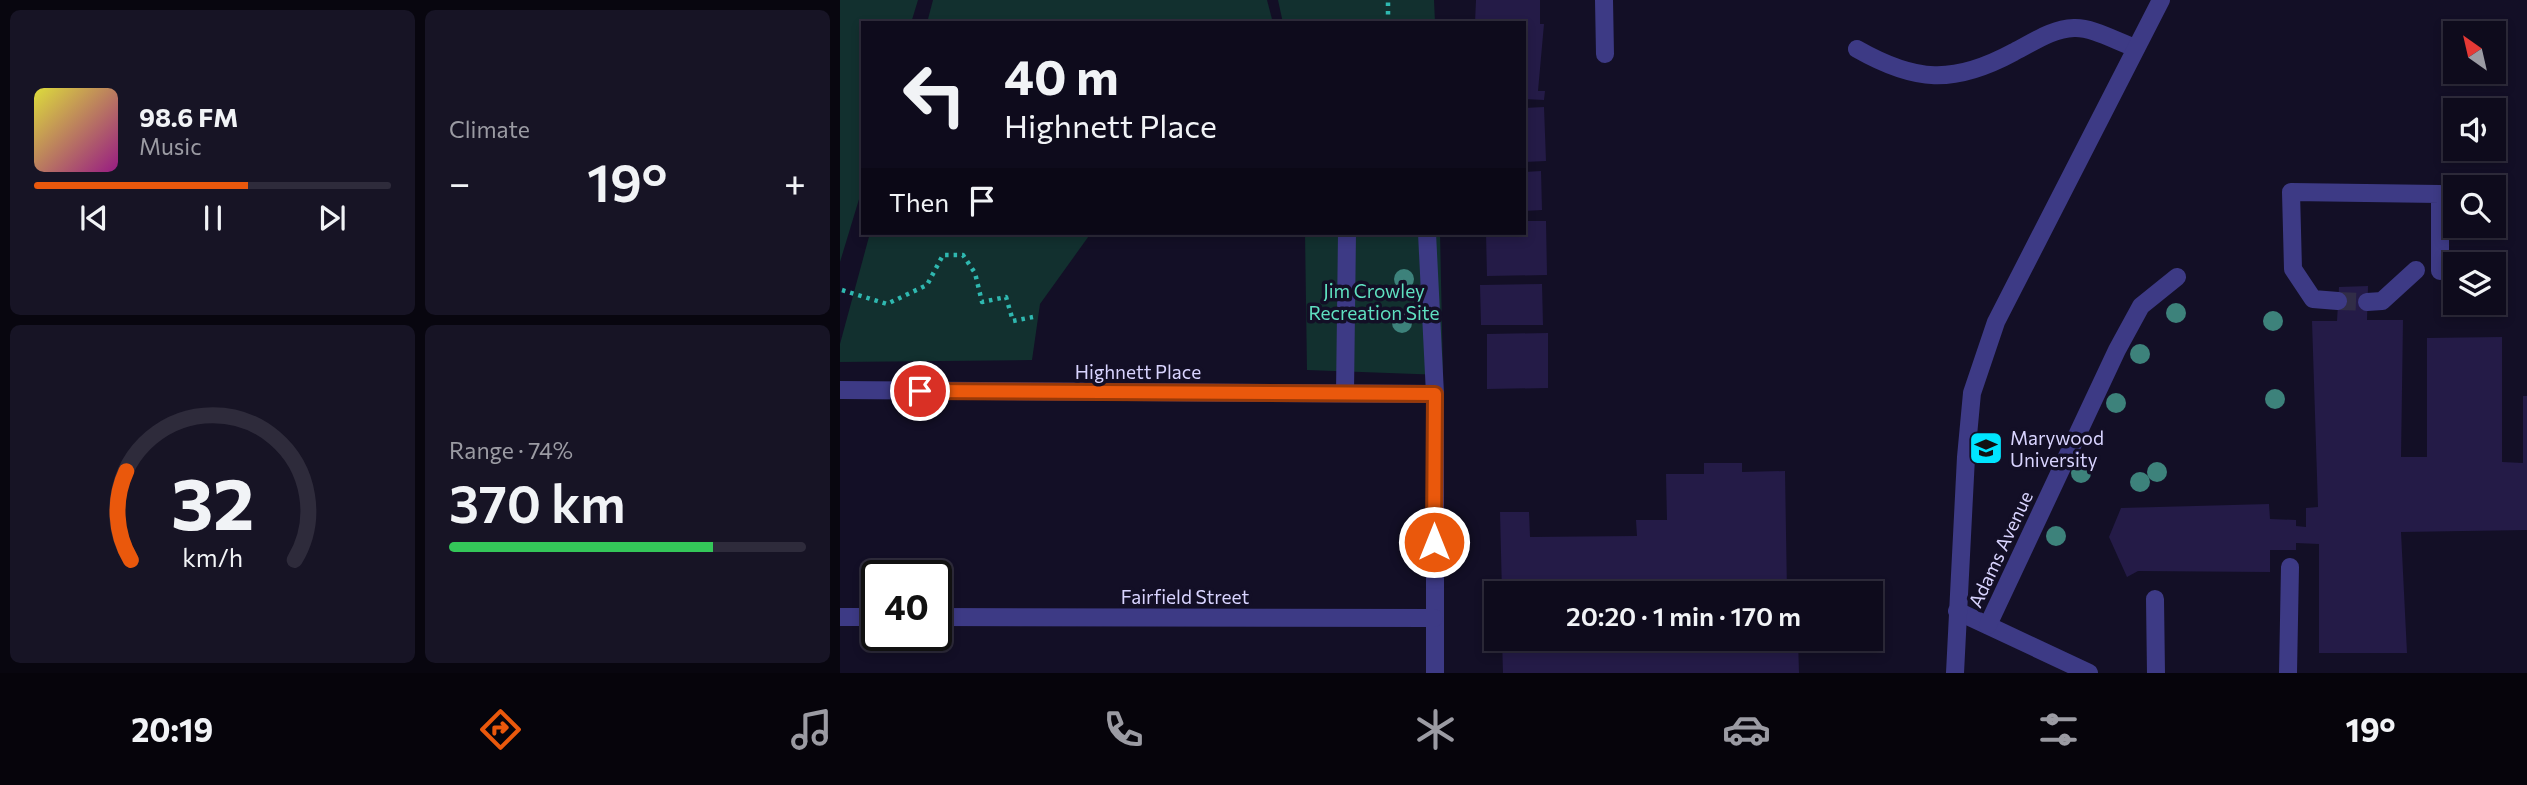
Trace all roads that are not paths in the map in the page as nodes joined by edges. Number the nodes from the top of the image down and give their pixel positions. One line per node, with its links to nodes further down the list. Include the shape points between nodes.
1 (1604, 0): 5 (street)
2 (2161, 0): 3 (street)
3 (2136, 48): 4 (street, via 2077,28 2053,31 1992,64 1931,77 1892,69); 18 (street, via 1996,323 1972,393)
4 (1857, 49)
5 (1605, 54)
6 (1347, 235): 14 (street)
7 (1427, 235): 15 (street)
8 (2416, 271): 12 (street, via 2382,301)
9 (2440, 271): 11 (street, via 2440,194 2291,192 2293,269 2313,299)
10 (2177, 277): 23 (street, Adams Avenue, via 2141,306 2116,350)
11 (2338, 301)
12 (2368, 302)
13 (840, 390): 14 (street, Highnett Place)
14 (1345, 393): 15 (street, Highnett Place)
15 (1435, 394): 22 (street)
16 (2290, 567): 28 (street)
17 (2155, 599): 27 (street)
18 (1957, 611): 23 (street); 25 (street)
19 (840, 617): 20 (street)
20 (861, 617)
21 (952, 617): 22 (street, Fairfield Street)
22 (1434, 618): 24 (street)
23 (1988, 625): 26 (street)
24 (1435, 673)
25 (1955, 673)
26 (2089, 673)
27 (2156, 673)
28 (2288, 673)

